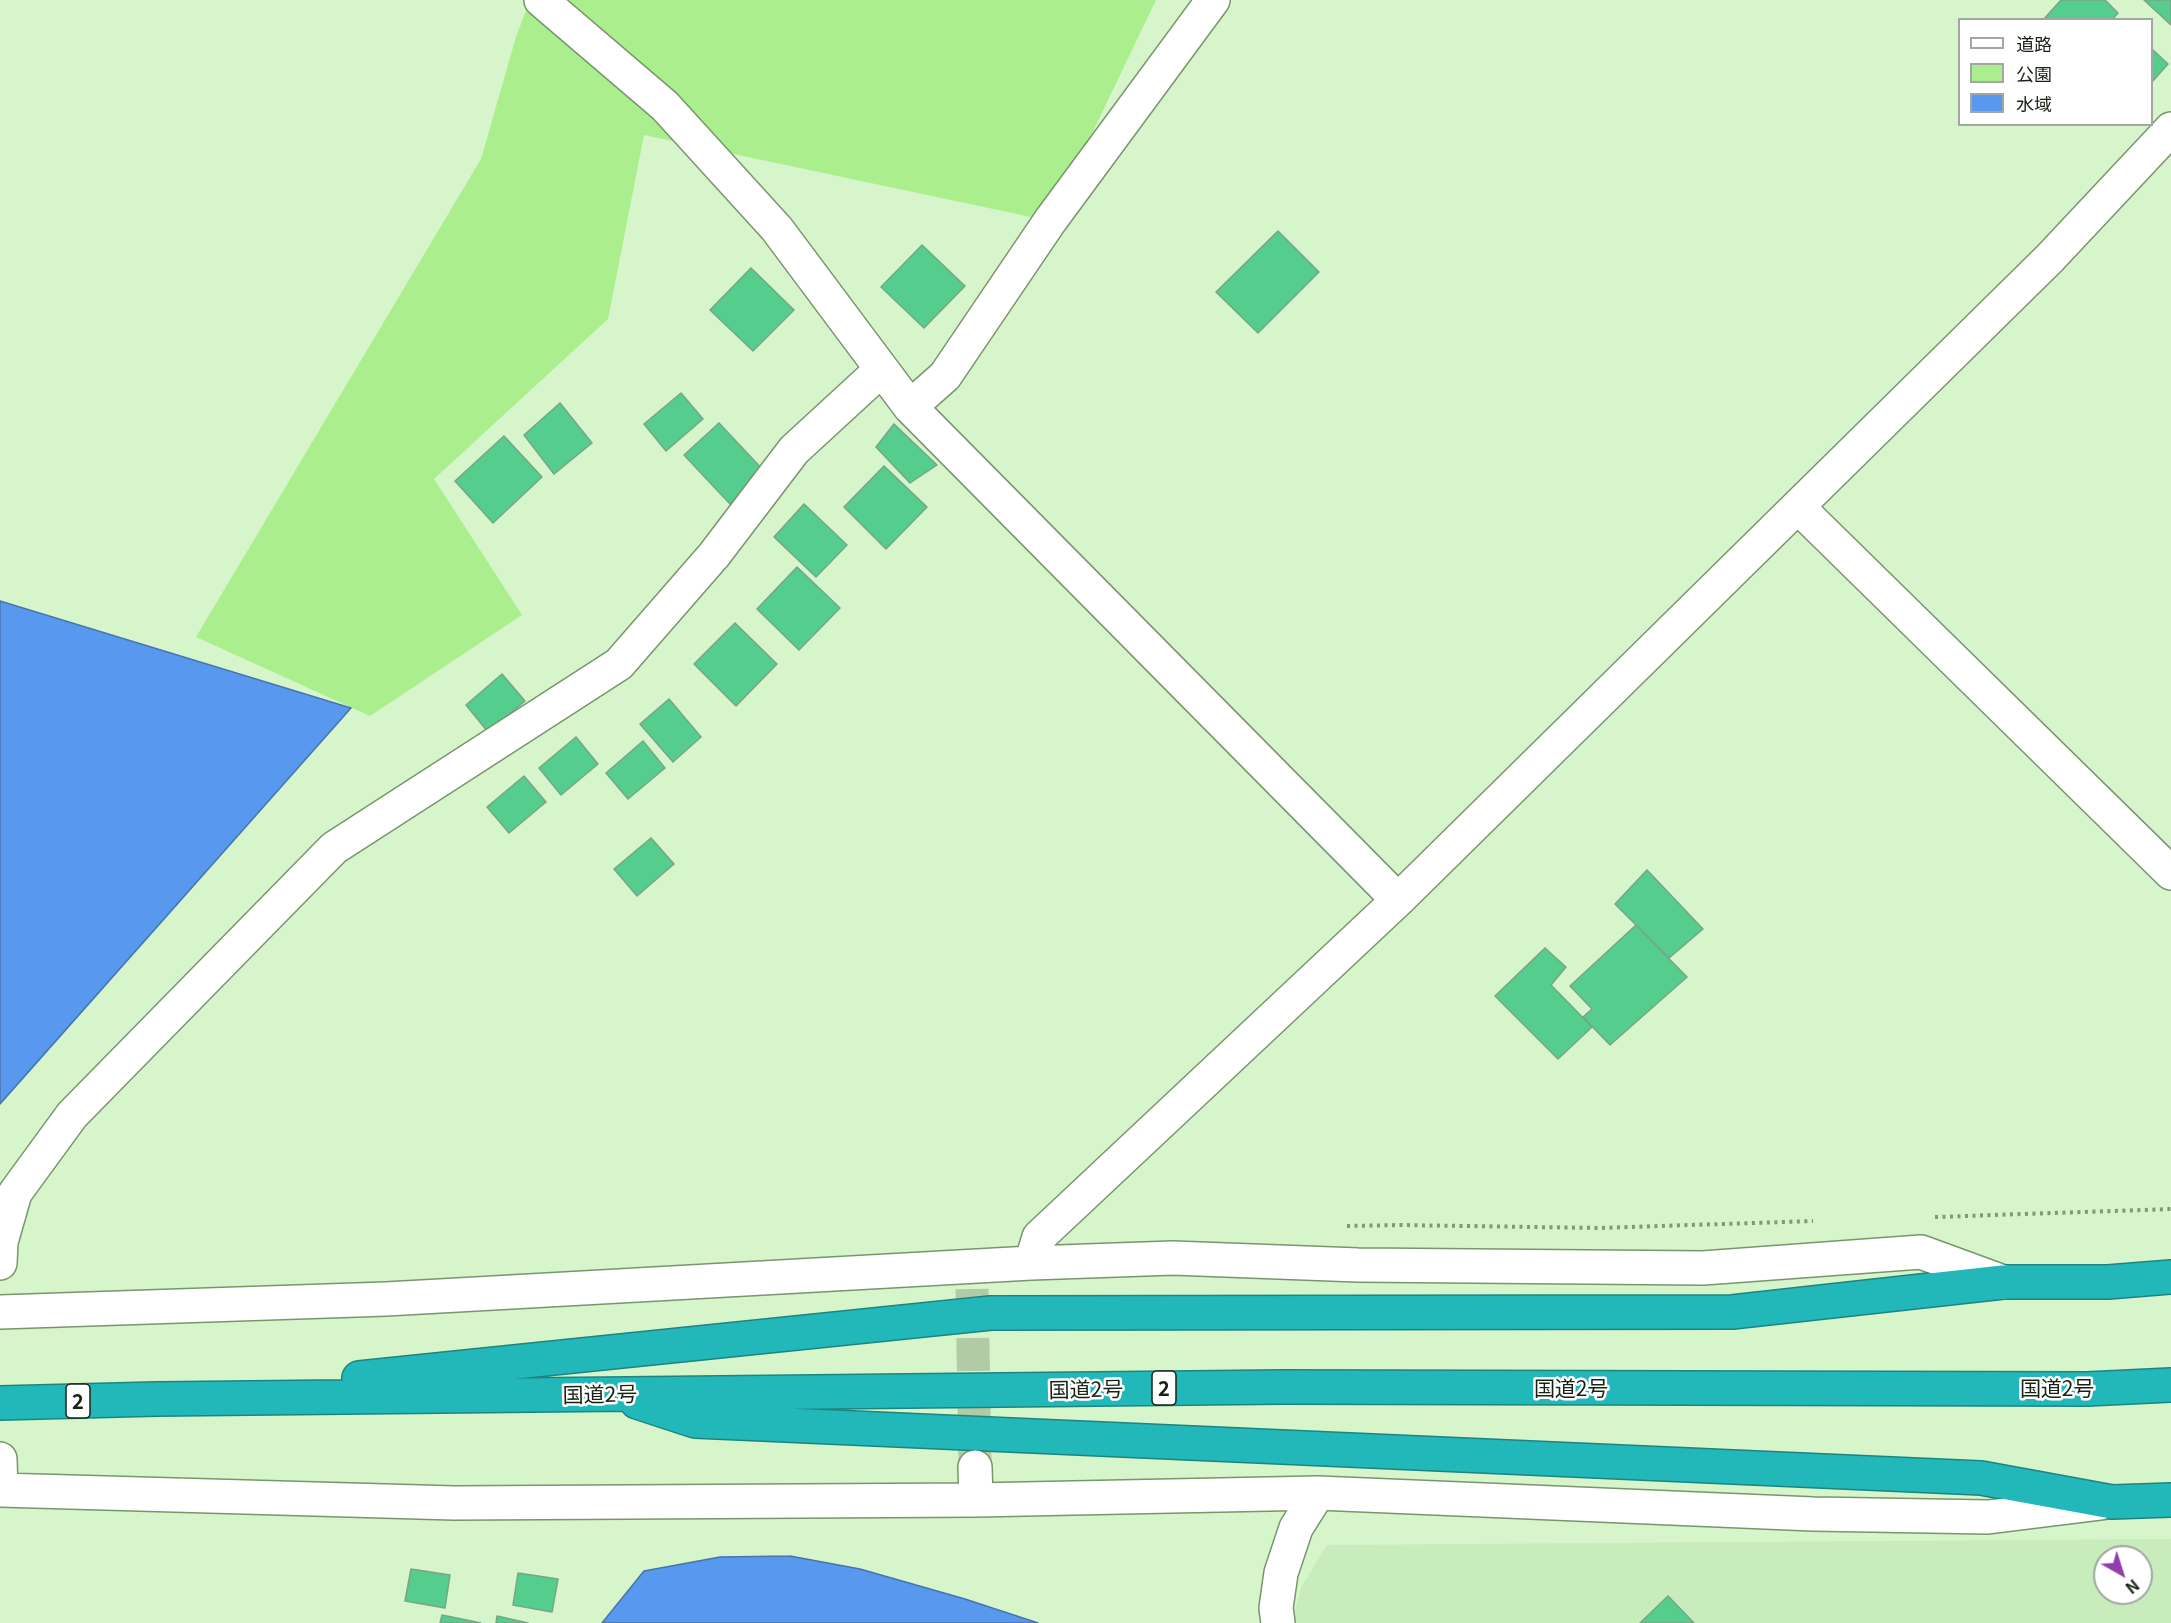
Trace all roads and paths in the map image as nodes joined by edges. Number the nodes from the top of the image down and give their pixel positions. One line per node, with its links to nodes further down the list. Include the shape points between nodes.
1 (541, 0): 4 (street, via 665,106 777,229)
2 (1213, 0): 5 (street, via 1050,220 945,376)
3 (2171, 129): 6 (street, via 2050,258)
4 (881, 370): 5 (street); 9 (street, via 794,450 714,555 619,664 334,849 72,1115 15,1193 1,1242)
5 (910, 407): 8 (street)
6 (1798, 507): 7 (street); 8 (street)
7 (2171, 873)
8 (1398, 900): 10 (street, via 1039,1237)
9 (0, 1263)
10 (1032, 1263): 12 (street, via 1173,1258 1358,1265 1703,1268 1921,1252); 13 (street, via 972,1278)
11 (2171, 1277): 12 (highway, via 2108,1282)
12 (2003, 1282): 16 (highway, via 1732,1312 991,1313)
13 (0, 1311)
14 (2171, 1385): 15 (highway, 国道2号 / 2, via 2087,1389 1283,1387)
15 (612, 1394): 16 (highway, 国道2号 / 2); 23 (highway, via 695,1421 1981,1478)
16 (157, 1399): 17 (highway, 国道2号 / 2)
17 (0, 1403)
18 (975, 1467): 21 (street)
19 (0, 1480): 21 (street, via 454,1503)
20 (1318, 1493): 21 (street); 23 (street, via 1813,1514 1988,1517); 24 (street, via 1296,1528 1281,1573)
21 (976, 1500)
22 (2171, 1500): 23 (highway)
23 (2112, 1502)
24 (1278, 1623)

